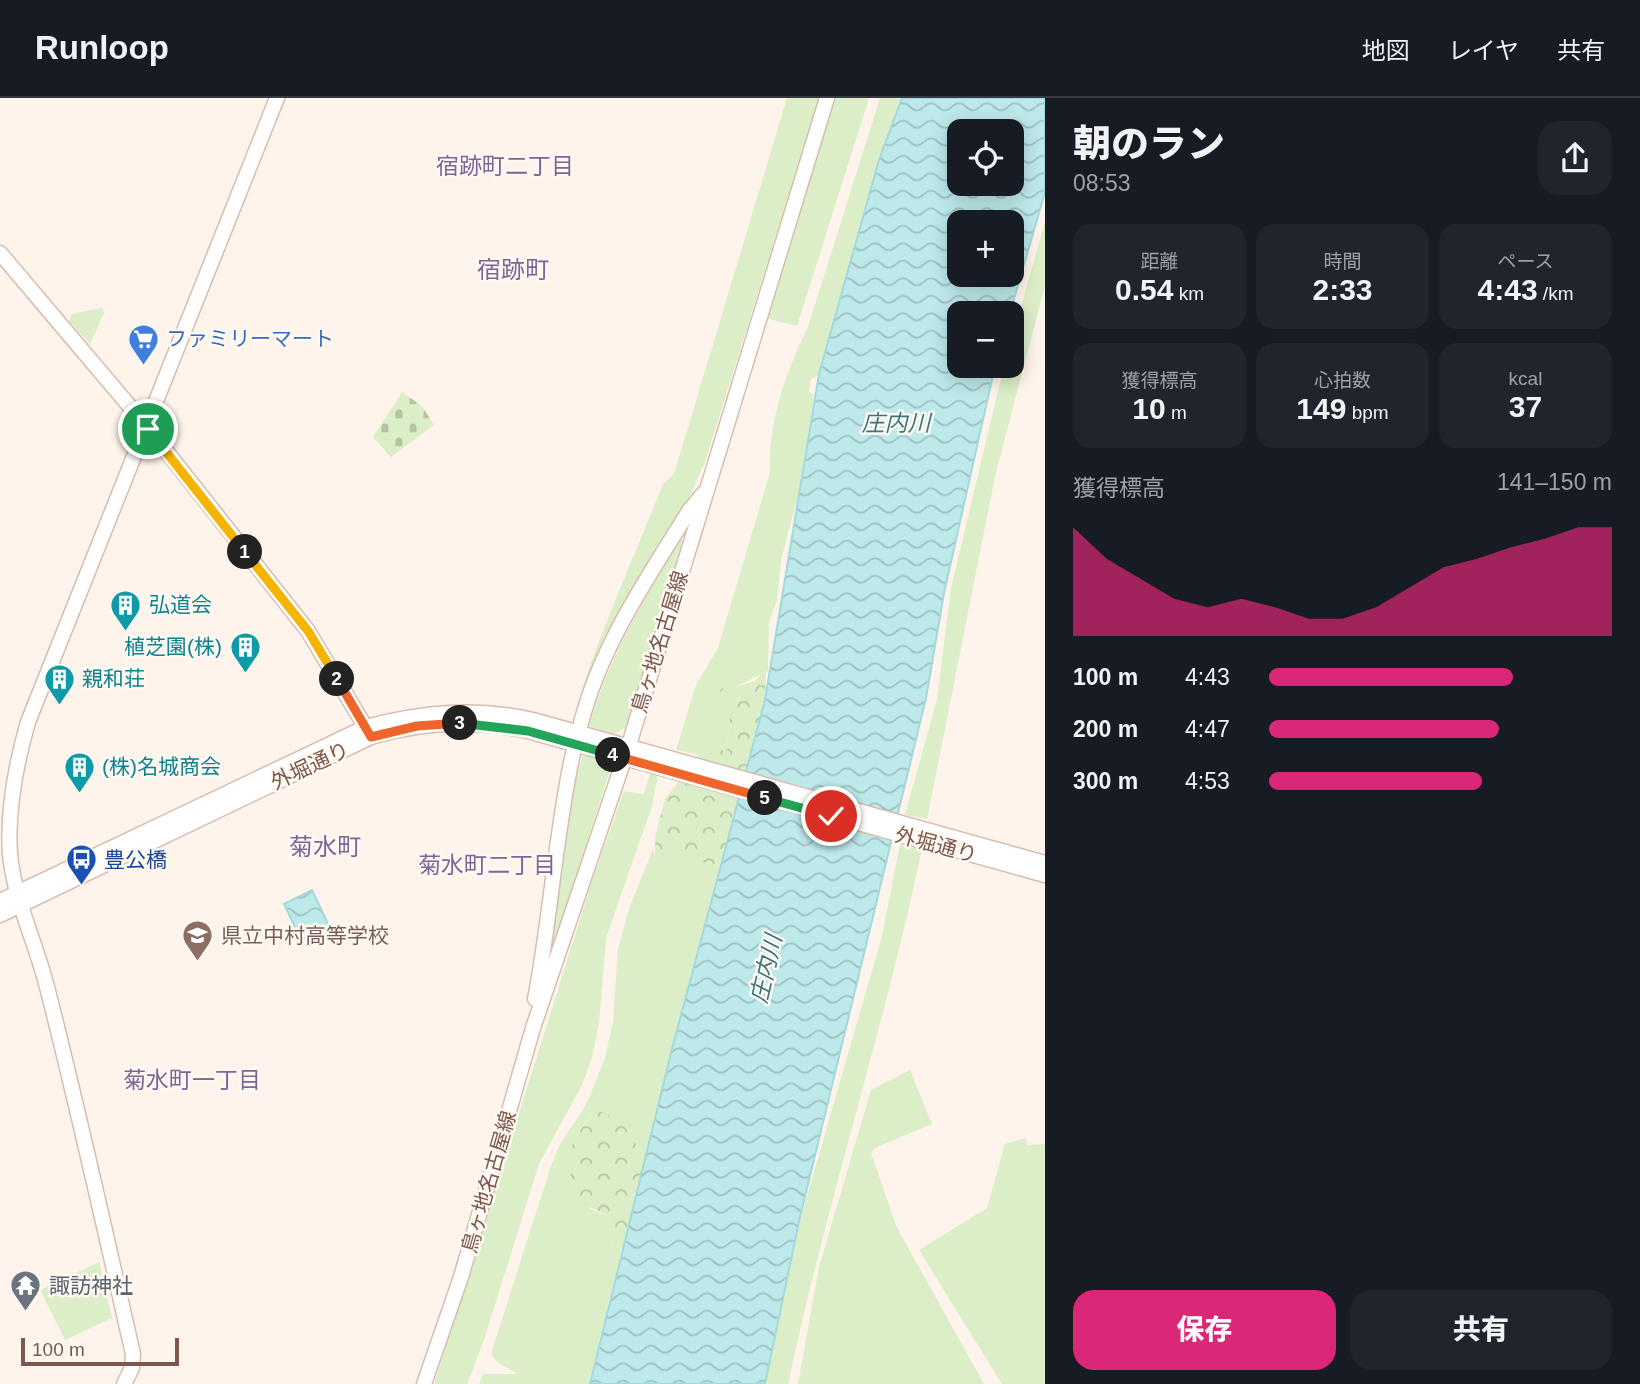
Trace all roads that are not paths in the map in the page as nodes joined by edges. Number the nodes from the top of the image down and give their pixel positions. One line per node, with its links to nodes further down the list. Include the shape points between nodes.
1 (277, 98): 4 (main road)
2 (827, 98): 5 (main road, 鳥ヶ地名古屋線)
3 (0, 253): 4 (main road)
4 (148, 429): 7 (main road, via 308,631); 12 (main road, via 27,723 10,829 10,854)
5 (708, 487): 6 (main road, via 608,647); 9 (main road, 鳥ヶ地名古屋線)
6 (581, 723)
7 (368, 732): 9 (main road, 外堀通り, via 435,724 490,724); 12 (main road, 外堀通り)
8 (573, 753): 15 (main road, via 554,856)
9 (630, 754): 10 (main road, 外堀通り); 11 (main road, 外堀通り); 15 (main road, 鳥ヶ地名古屋線)
10 (1045, 863)
11 (1045, 875)
12 (21, 898): 13 (main road, 外堀通り); 14 (main road, 外堀通り); 16 (main road, via 47,986 133,1354)
13 (0, 901)
14 (0, 915)
15 (533, 1028): 17 (main road, 鳥ヶ地名古屋線, via 461,1277)
16 (124, 1384)
17 (424, 1384)

